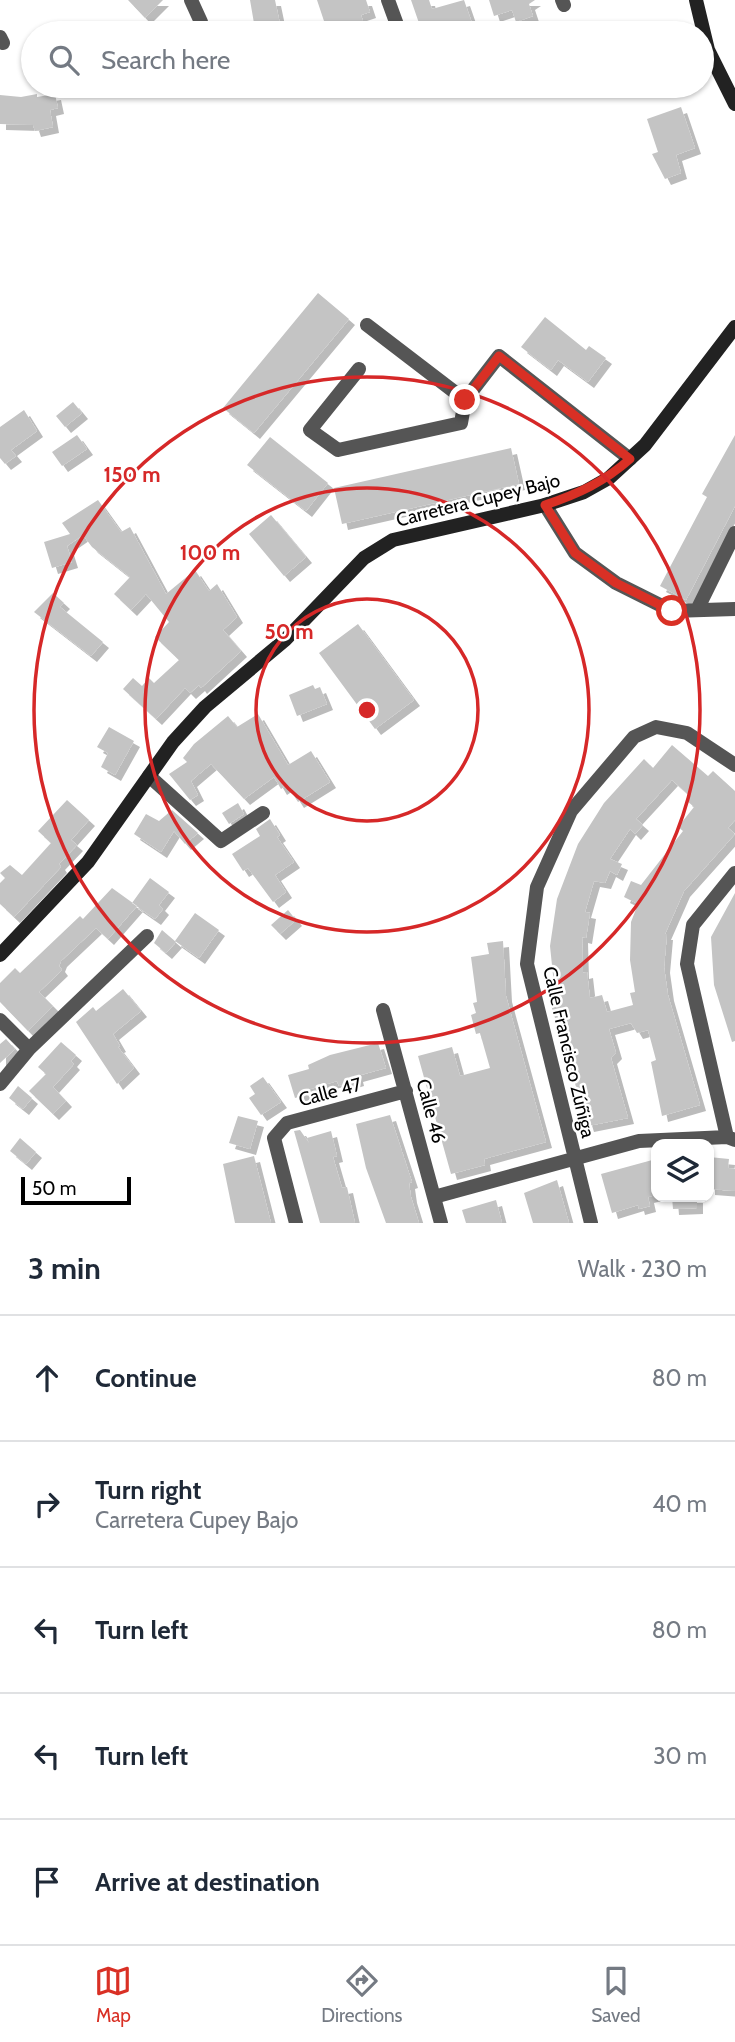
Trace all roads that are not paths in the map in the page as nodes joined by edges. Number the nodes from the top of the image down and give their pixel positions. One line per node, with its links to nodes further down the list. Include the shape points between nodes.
1 (191, 0): 4 (street)
2 (388, 0): 5 (street)
3 (696, 0): 6 (street)
4 (201, 21)
5 (396, 21)
6 (701, 21)
7 (714, 62): 8 (street)
8 (735, 104)
9 (368, 325): 12 (street)
10 (735, 327): 13 (street, Carretera Cupey Bajo)
11 (359, 369): 12 (street, via 310,430 338,450 461,423)
12 (465, 400): 13 (street, via 499,356)
13 (630, 459): 14 (street, Carretera Cupey Bajo, via 584,492)
14 (545, 505): 17 (street, via 575,553 616,583 672,611); 19 (street, Carretera Cupey Bajo, via 393,540 373,551 285,640 205,707)
15 (735, 533): 17 (street)
16 (735, 608): 17 (street)
17 (697, 610)
18 (735, 765): 30 (street, Calle Francisco Zúñiga, via 687,733 656,727 634,737 571,811 537,887 527,964)
19 (149, 776): 20 (street, via 221,841); 23 (street, Carretera Cupey Bajo, via 88,862)
20 (263, 813)
21 (735, 873): 29 (street, via 693,925 687,964)
22 (147, 936): 26 (street)
23 (0, 955)
24 (383, 1010): 28 (street, Calle 46)
25 (0, 1020): 26 (street)
26 (29, 1049): 27 (street)
27 (0, 1084)
28 (406, 1091): 31 (street, Calle 46); 32 (street, Calle 47, via 287,1123 274,1138)
29 (731, 1139): 30 (street, via 639,1141)
30 (575, 1158): 31 (street); 34 (street, Calle Francisco Zúñiga)
31 (434, 1197): 33 (street, Calle 46)
32 (296, 1223)
33 (441, 1223)
34 (592, 1223)

